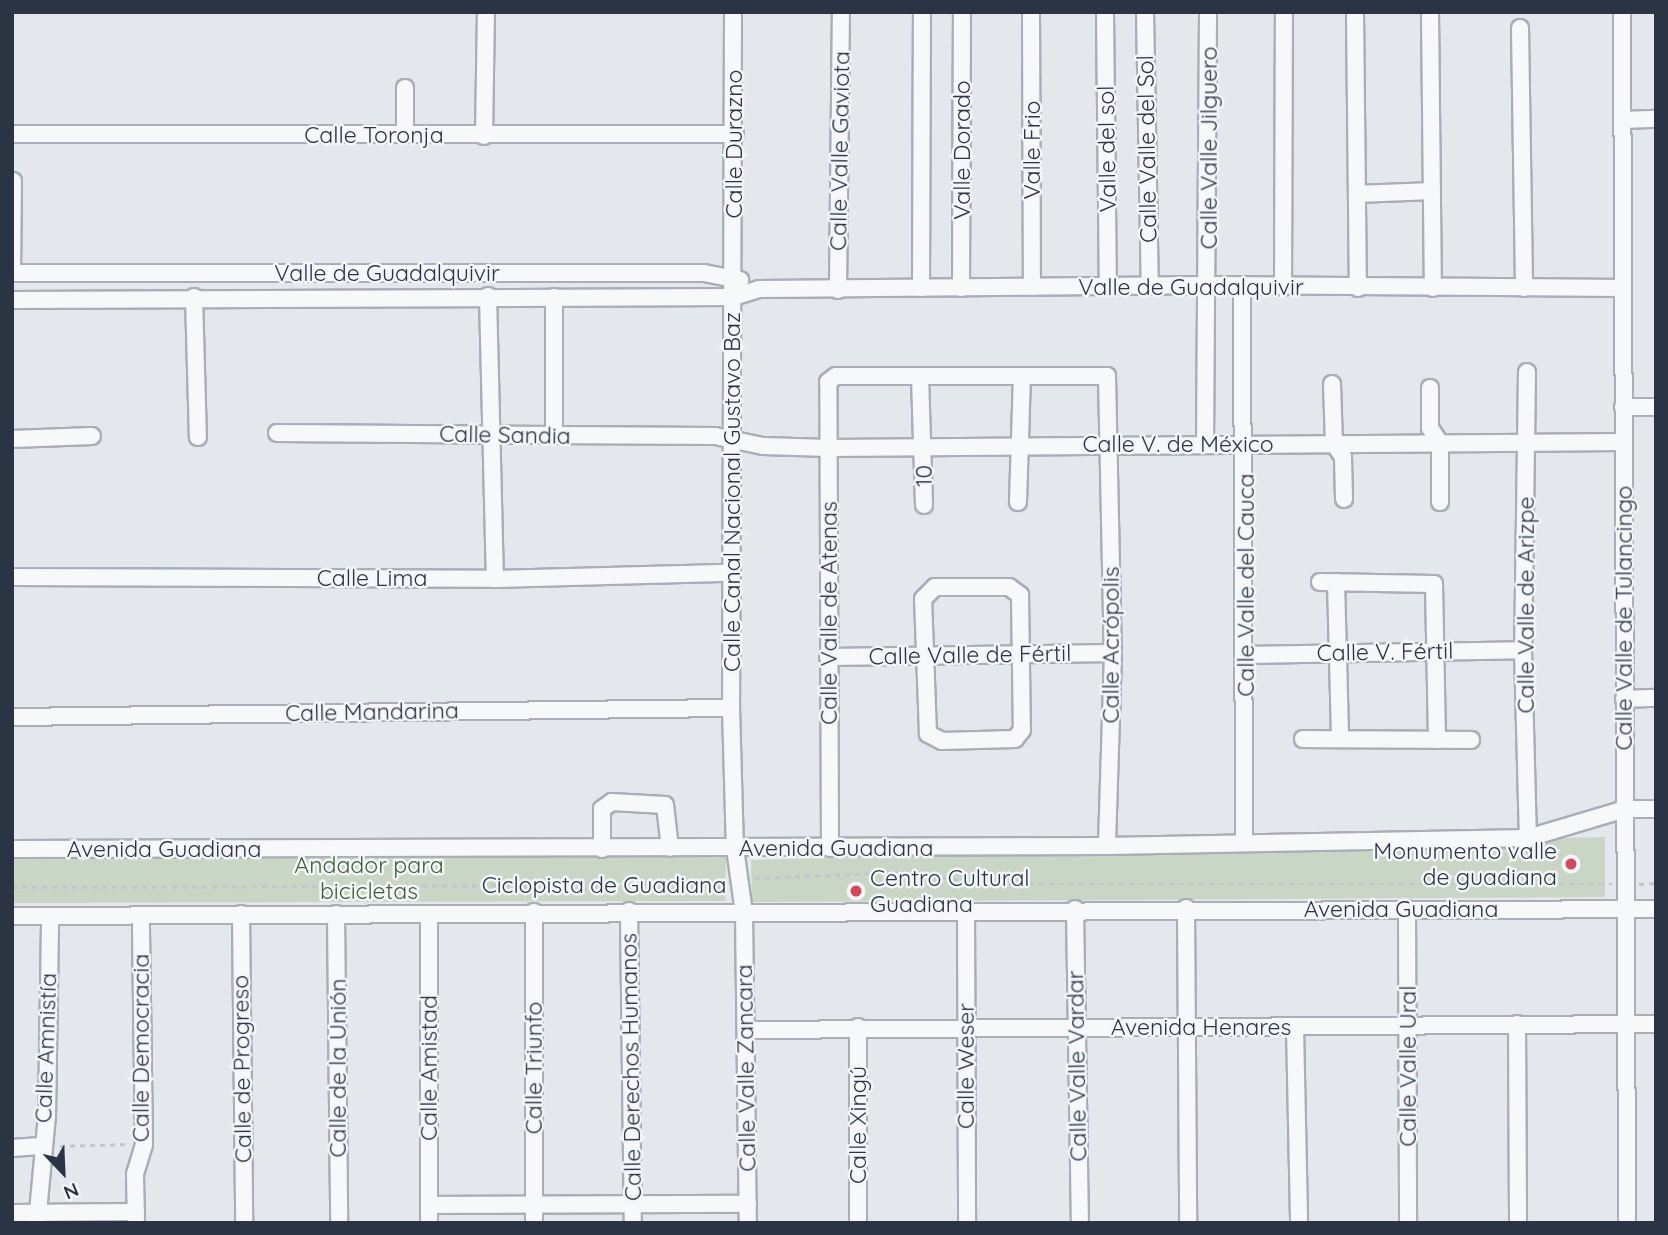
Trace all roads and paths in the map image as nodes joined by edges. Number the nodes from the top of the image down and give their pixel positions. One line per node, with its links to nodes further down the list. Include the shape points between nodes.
1 (486, 12): 21 (street)
2 (733, 12): 19 (street, Calle Durazno)
3 (841, 12): 40 (street, Calle Valle Gaviota)
4 (922, 12): 32 (street)
5 (962, 12): 33 (street, Valle Dorado)
6 (1031, 12): 34 (street, Valle Frio)
7 (1105, 12): 28 (street, Valle del sol)
8 (1145, 12): 29 (street, Calle Valle del Sol)
9 (1208, 12): 27 (street, Calle Valle Jilguero)
10 (1284, 12): 31 (street)
11 (1355, 12): 24 (street)
12 (1430, 12): 23 (street)
13 (1622, 12): 17 (street, Calle Valle de Tulancingo)
14 (1520, 28): 36 (street)
15 (405, 88): 20 (street)
16 (1656, 119): 17 (street)
17 (1623, 120): 37 (street, Calle Valle de Tulancingo)
18 (12, 134): 20 (street, Calle Toronja)
19 (735, 134): 21 (street, Calle Toronja); 26 (street, Calle Durazno)
20 (405, 135): 21 (street, Calle Toronja)
21 (484, 136)
22 (13, 181): 25 (street)
23 (1432, 191): 24 (street); 35 (street)
24 (1357, 194): 39 (street)
25 (12, 273): 26 (street, Valle de Guadalquivir)
26 (733, 276): 38 (street, Valle de Guadalquivir); 44 (street, Calle Canal Nacional Gustavo Baz)
27 (1209, 285): 29 (street, Valle de Guadalquivir); 30 (street, Valle de Guadalquivir); 67 (street)
28 (1108, 286): 29 (street, Valle de Guadalquivir); 34 (street, Valle de Guadalquivir)
29 (1150, 286)
30 (1242, 286): 31 (street, Valle de Guadalquivir); 64 (street, Calle Valle del Cauca)
31 (1283, 286): 39 (street, Valle de Guadalquivir)
32 (921, 288): 33 (street, Valle de Guadalquivir); 40 (street, Valle de Guadalquivir)
33 (961, 288): 34 (street, Valle de Guadalquivir)
34 (1032, 288)
35 (1433, 288): 36 (street, Valle de Guadalquivir); 39 (street, Valle de Guadalquivir)
36 (1524, 288): 37 (street, Valle de Guadalquivir)
37 (1623, 288): 51 (street, Calle Valle de Tulancingo)
38 (759, 289): 40 (street, Valle de Guadalquivir); 44 (street, Valle de Guadalquivir)
39 (1358, 289)
40 (838, 290)
41 (488, 296): 42 (street, Valle de Guadalquivir); 43 (street, Valle de Guadalquivir); 54 (street)
42 (194, 297): 45 (street, Valle de Guadalquivir); 57 (street)
43 (554, 297): 44 (street, Valle de Guadalquivir); 55 (street)
44 (733, 298): 59 (street, Calle Canal Nacional Gustavo Baz)
45 (12, 300)
46 (1527, 372): 62 (street, Calle Valle de Arizpe)
47 (920, 377): 48 (street); 68 (street, 10); 69 (street, Calle Valle de Atenas, via 830,379)
48 (1022, 377): 63 (street, Calle Acrópolis, via 1107,376); 66 (street)
49 (1332, 384): 65 (street)
50 (1430, 388): 61 (street, via 1430,428)
51 (1623, 407): 52 (street); 60 (street, Calle Valle de Tulancingo)
52 (1656, 407)
53 (277, 433): 54 (street, Calle Sandia)
54 (493, 434): 55 (street, Calle Sandia); 76 (street)
55 (554, 435): 59 (street, Calle Sandia, via 715,436)
56 (92, 436): 58 (street)
57 (198, 437)
58 (12, 439)
59 (733, 441): 69 (street, Calle V. de México); 74 (street, Calle Canal Nacional Gustavo Baz)
60 (1623, 442): 62 (street, Calle V. de México); 86 (street, Calle Valle de Tulancingo)
61 (1440, 443): 62 (street, Calle V. de México); 65 (street, Calle V. de México); 72 (street)
62 (1528, 443): 77 (street, Calle Valle de Arizpe)
63 (1108, 444): 66 (street, Calle V. de México); 67 (street, Calle V. de México); 79 (street, Calle Acrópolis)
64 (1246, 444): 65 (street, Calle V. de México); 67 (street, Calle V. de México); 83 (street, Calle Valle del Cauca)
65 (1334, 444): 70 (street, via 1343,457)
66 (1020, 445): 68 (street, Calle V. de México); 71 (street)
67 (1205, 445)
68 (924, 447): 69 (street, Calle V. de México); 73 (street, 10)
69 (829, 448): 84 (street, Calle Valle de Atenas)
70 (1344, 499)
71 (1017, 502)
72 (1440, 502)
73 (924, 505)
74 (731, 573): 76 (street, Calle Lima); 87 (street, Calle Canal Nacional Gustavo Baz)
75 (12, 577): 76 (street, Calle Lima)
76 (495, 579)
77 (1523, 650): 78 (street, Calle V. Fértil); 95 (street, Calle Valle de Arizpe)
78 (1436, 652): 80 (street, Calle V. Fértil); 80 (street, via 1434,584 1328,582); 91 (street)
79 (1113, 653): 82 (street, Calle Valle de Fértil); 97 (street, Calle Acrópolis)
80 (1336, 653): 83 (street, Calle V. Fértil); 90 (street)
81 (923, 655): 82 (street, Calle Valle de Fértil); 82 (street, via 926,591 935,587 1017,590); 82 (street, via 926,730 931,738 998,740 1019,736); 84 (street, Calle Valle de Fértil)
82 (1021, 655)
83 (1246, 655): 96 (street, Calle Valle del Cauca)
84 (828, 657): 100 (street, Calle Valle de Atenas)
85 (1656, 698): 86 (street)
86 (1624, 699): 93 (street, Calle Valle de Tulancingo)
87 (731, 708): 88 (street, Calle Mandarina); 99 (street)
88 (12, 717)
89 (1303, 739): 90 (street)
90 (1340, 739): 91 (street)
91 (1437, 740): 92 (street)
92 (1471, 740)
93 (1625, 809): 94 (street, Avenida Guadiana); 95 (street, Avenida Guadiana); 104 (street, Calle Valle de Tulancingo)
94 (1656, 809)
95 (1528, 838): 96 (street, Avenida Guadiana)
96 (1244, 843): 97 (street, Avenida Guadiana)
97 (1107, 846): 100 (street, Avenida Guadiana)
98 (670, 848): 99 (street, Avenida Guadiana); 102 (street, Avenida Guadiana); 102 (street, via 665,805 612,802 602,809)
99 (735, 848): 100 (street, Avenida Guadiana); 105 (street)
100 (830, 848)
101 (12, 849): 102 (street, Avenida Guadiana)
102 (602, 849)
103 (1656, 883): 104 (path, Ciclopista de Guadiana)
104 (1625, 884): 105 (path, Ciclopista de Guadiana, via 989,884 903,872 775,876); 112 (street, Calle Valle de Tulancingo)
105 (740, 885): 106 (path, Ciclopista de Guadiana, via 655,883 571,890 504,885); 115 (street)
106 (12, 887)
107 (1186, 908): 109 (street, Avenida Guadiana); 110 (street, Avenida Guadiana); 129 (street)
108 (965, 909): 109 (street, Avenida Guadiana); 115 (street, Avenida Guadiana); 127 (street, Calle Weser)
109 (1074, 909): 128 (street, Calle Valle Vardar)
110 (1407, 909): 112 (street, Avenida Guadiana); 125 (street, Calle Valle Ural)
111 (1656, 909): 112 (street, Avenida Guadiana)
112 (1625, 910): 122 (street, Calle Valle de Tulancingo)
113 (629, 911): 114 (street, Avenida Guadiana); 115 (street, Avenida Guadiana); 136 (street, Calle Derechos Humanos)
114 (534, 912): 118 (street, Avenida Guadiana); 135 (street, Calle Triunfo)
115 (744, 913): 131 (street, Calle Valle Zancara)
116 (241, 914): 117 (street, Avenida Guadiana); 119 (street, Avenida Guadiana); 142 (street, Calle de Progreso)
117 (337, 914): 118 (street, Avenida Guadiana); 143 (street, Calle de la Unión)
118 (429, 914): 138 (street, Calle Amistad)
119 (141, 915): 121 (street, Avenida Guadiana); 132 (street, Calle Democracia)
120 (12, 916): 121 (street, Avenida Guadiana)
121 (50, 916): 133 (street, Calle Amnistía, via 47,1116)
122 (1626, 1023): 123 (street, Avenida Henares); 124 (street, Avenida Henares); 155 (street, Calle Valle de Tulancingo)
123 (1517, 1024): 125 (street, Avenida Henares); 154 (street)
124 (1656, 1024)
125 (1408, 1026): 130 (street, Avenida Henares); 153 (street, Calle Valle Ural)
126 (858, 1027): 127 (street, Avenida Henares); 131 (street, Avenida Henares); 148 (street, Calle Xingú)
127 (966, 1027): 128 (street, Avenida Henares); 149 (street, Calle Weser)
128 (1076, 1027): 129 (street, Avenida Henares); 150 (street, Calle Valle Vardar)
129 (1184, 1027): 130 (street, Avenida Henares); 151 (street)
130 (1295, 1027): 152 (street)
131 (746, 1030): 137 (street, Calle Valle Zancara)
132 (144, 1144): 133 (path); 141 (street, Calle Democracia, via 135,1174)
133 (41, 1146): 134 (street); 140 (street, Calle Amnistía)
134 (12, 1148)
135 (534, 1203): 136 (street); 138 (street); 145 (street, Calle Triunfo)
136 (633, 1204): 137 (street); 146 (street, Calle Derechos Humanos)
137 (748, 1204): 147 (street, Calle Valle Zancara)
138 (429, 1205): 144 (street, Calle Amistad)
139 (12, 1213): 140 (street)
140 (37, 1217): 141 (street)
141 (136, 1218)
142 (244, 1223)
143 (339, 1223)
144 (429, 1223)
145 (534, 1223)
146 (633, 1223)
147 (748, 1223)
148 (858, 1223)
149 (967, 1223)
150 (1080, 1223)
151 (1188, 1223)
152 (1299, 1223)
153 (1408, 1223)
154 (1518, 1223)
155 (1627, 1223)

